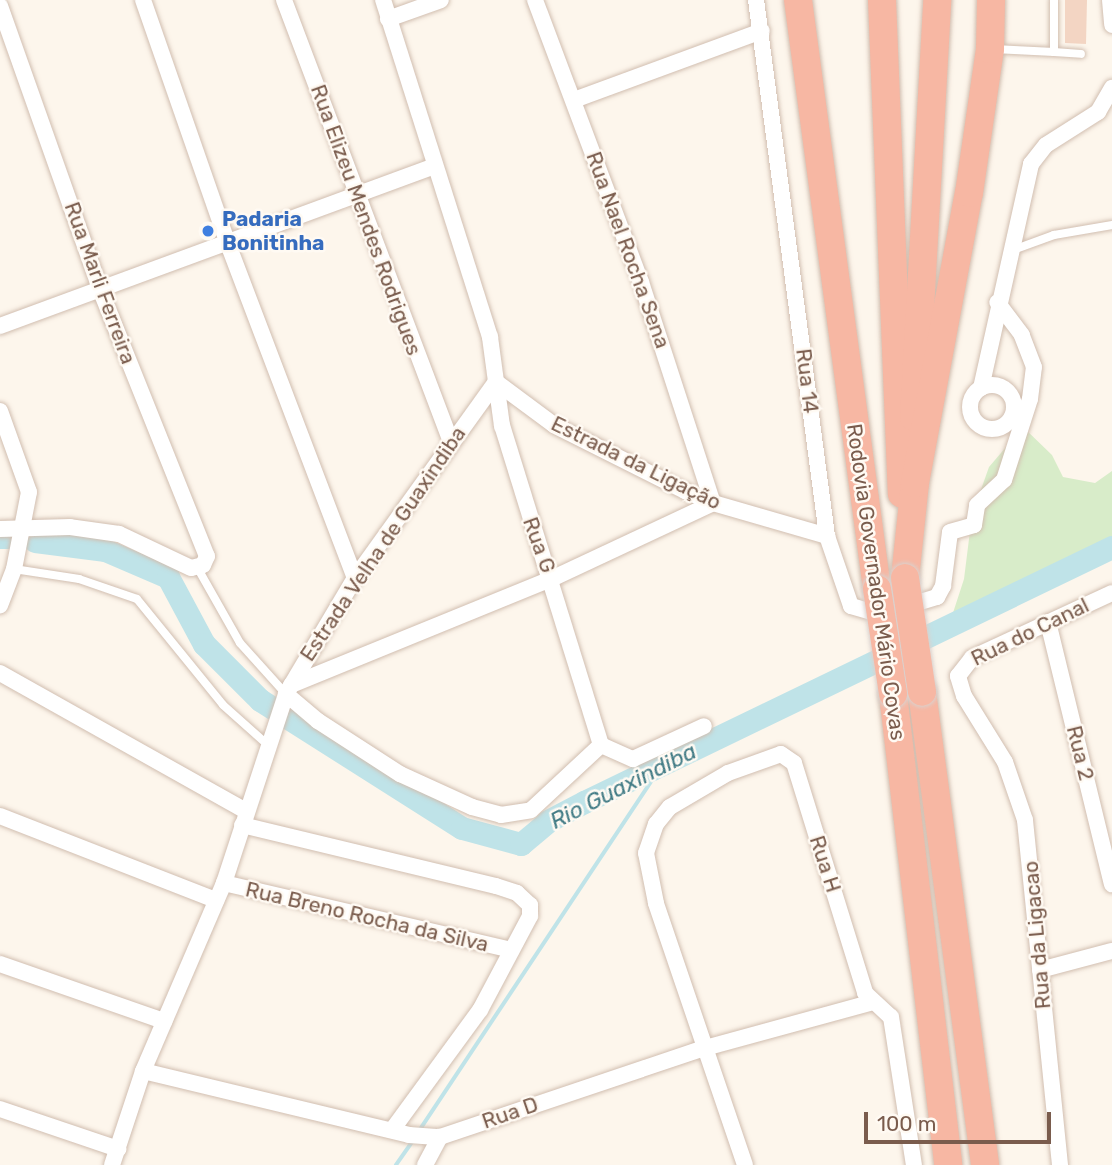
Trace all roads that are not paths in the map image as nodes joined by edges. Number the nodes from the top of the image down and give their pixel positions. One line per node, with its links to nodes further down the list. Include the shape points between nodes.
1 (143, 0): 25 (street)
2 (284, 0): 23 (street, Rua Elizeu Mendes Rodrigues)
3 (383, 0): 14 (street)
4 (441, 0): 14 (street)
5 (535, 0): 21 (street, Rua Nael Rocha Sena)
6 (756, 0): 16 (street, Rua 14)
7 (798, 0): 68 (highway, Rodovia Governador Mário Covas, bridge, via 893,694)
8 (882, 0): 41 (highway, Rodovia Governador Mário Covas)
9 (937, 0): 41 (highway)
10 (991, 0): 17 (highway)
11 (1054, 0): 18 (lane)
12 (1110, 0): 15 (street)
13 (0, 6): 27 (street, Rua Marli Ferreira)
14 (388, 19): 22 (street)
15 (1112, 25)
16 (762, 31): 21 (street); 37 (street, Rua 14)
17 (990, 49): 18 (lane); 41 (highway, via 969,193 915,483)
18 (1054, 52): 19 (lane)
19 (1081, 54)
20 (1112, 88): 26 (street, via 1098,112 1035,157 1025,180)
21 (574, 100): 34 (street, Rua Nael Rocha Sena)
22 (433, 167): 23 (street); 30 (street, via 490,337)
23 (356, 196): 25 (street); 33 (street, Rua Elizeu Mendes Rodrigues)
24 (1112, 225): 26 (lane, via 1054,235)
25 (228, 244): 27 (street); 40 (street)
26 (1010, 251): 28 (street)
27 (100, 289): 29 (street); 38 (street, Rua Marli Ferreira)
28 (997, 302): 31 (street); 37 (street, Rua 14, via 1022,335 1031,357 1030,399 1004,480 979,503 974,525 948,535 943,586 937,597 922,605 869,611 847,603)
29 (0, 326)
30 (496, 382): 33 (street, Estrada Velha de Guaxindiba); 34 (street, Estrada da Ligação, via 554,425); 42 (street, Rua G, via 502,426)
31 (981, 388)
32 (0, 411): 35 (street, via 29,492)
33 (450, 440): 40 (street, Estrada Velha de Guaxindiba)
34 (713, 503): 37 (street, Estrada da Ligação); 42 (street)
35 (24, 528): 36 (street); 38 (street, via 70,527 119,534 141,541 181,565); 39 (street)
36 (0, 529)
37 (827, 536)
38 (202, 562): 47 (lane, via 240,643)
39 (15, 569): 44 (street); 51 (lane, via 79,579 137,599 223,705)
40 (355, 578): 47 (street, Estrada Velha de Guaxindiba)
41 (905, 578): 73 (highway, Rodovia Governador Mário Covas, bridge)
42 (551, 579): 47 (street); 50 (street, Rua G)
43 (1112, 593): 45 (street, Rua do Canal)
44 (0, 605)
45 (1048, 622): 48 (street, Rua do Canal, via 961,667 961,688); 55 (street, Rua 2)
46 (0, 673): 53 (street)
47 (284, 701): 50 (street, via 400,774 501,815 531,810); 51 (street, Estrada Velha de Guaxindiba)
48 (978, 716): 60 (street, Rua da Ligacao, via 1004,762 1025,820)
49 (704, 726): 50 (street, via 633,759)
50 (601, 745)
51 (270, 746): 53 (street, Estrada Velha de Guaxindiba)
52 (0, 816): 56 (street)
53 (244, 818): 54 (street, Estrada Velha de Guaxindiba); 57 (street, via 517,893 528,902 531,913)
54 (224, 883): 56 (street, Estrada Velha de Guaxindiba); 57 (street, Rua Breno Rocha da Silva)
55 (1112, 884)
56 (216, 900): 62 (street, Estrada Velha de Guaxindiba)
57 (511, 950): 66 (street)
58 (1112, 951): 60 (street)
59 (0, 964): 62 (street)
60 (1040, 970): 74 (street, Rua da Ligacao)
61 (873, 1002): 63 (street, Rua D); 63 (street, Rua H, via 860,979 794,763 786,756 774,755 728,773 670,807 647,845 649,875); 69 (street, Rua H, via 891,1017)
62 (164, 1021): 64 (street, Estrada Velha de Guaxindiba)
63 (705, 1048): 66 (street, Rua D); 72 (street)
64 (143, 1071): 66 (street); 67 (street, Estrada Velha de Guaxindiba)
65 (0, 1109): 67 (street)
66 (417, 1135): 71 (street)
67 (118, 1149): 70 (street, Estrada Velha de Guaxindiba)
68 (947, 1158): 69 (street)
69 (911, 1164)
70 (112, 1165)
71 (425, 1165)
72 (745, 1165)
73 (985, 1165)
74 (1059, 1165)

